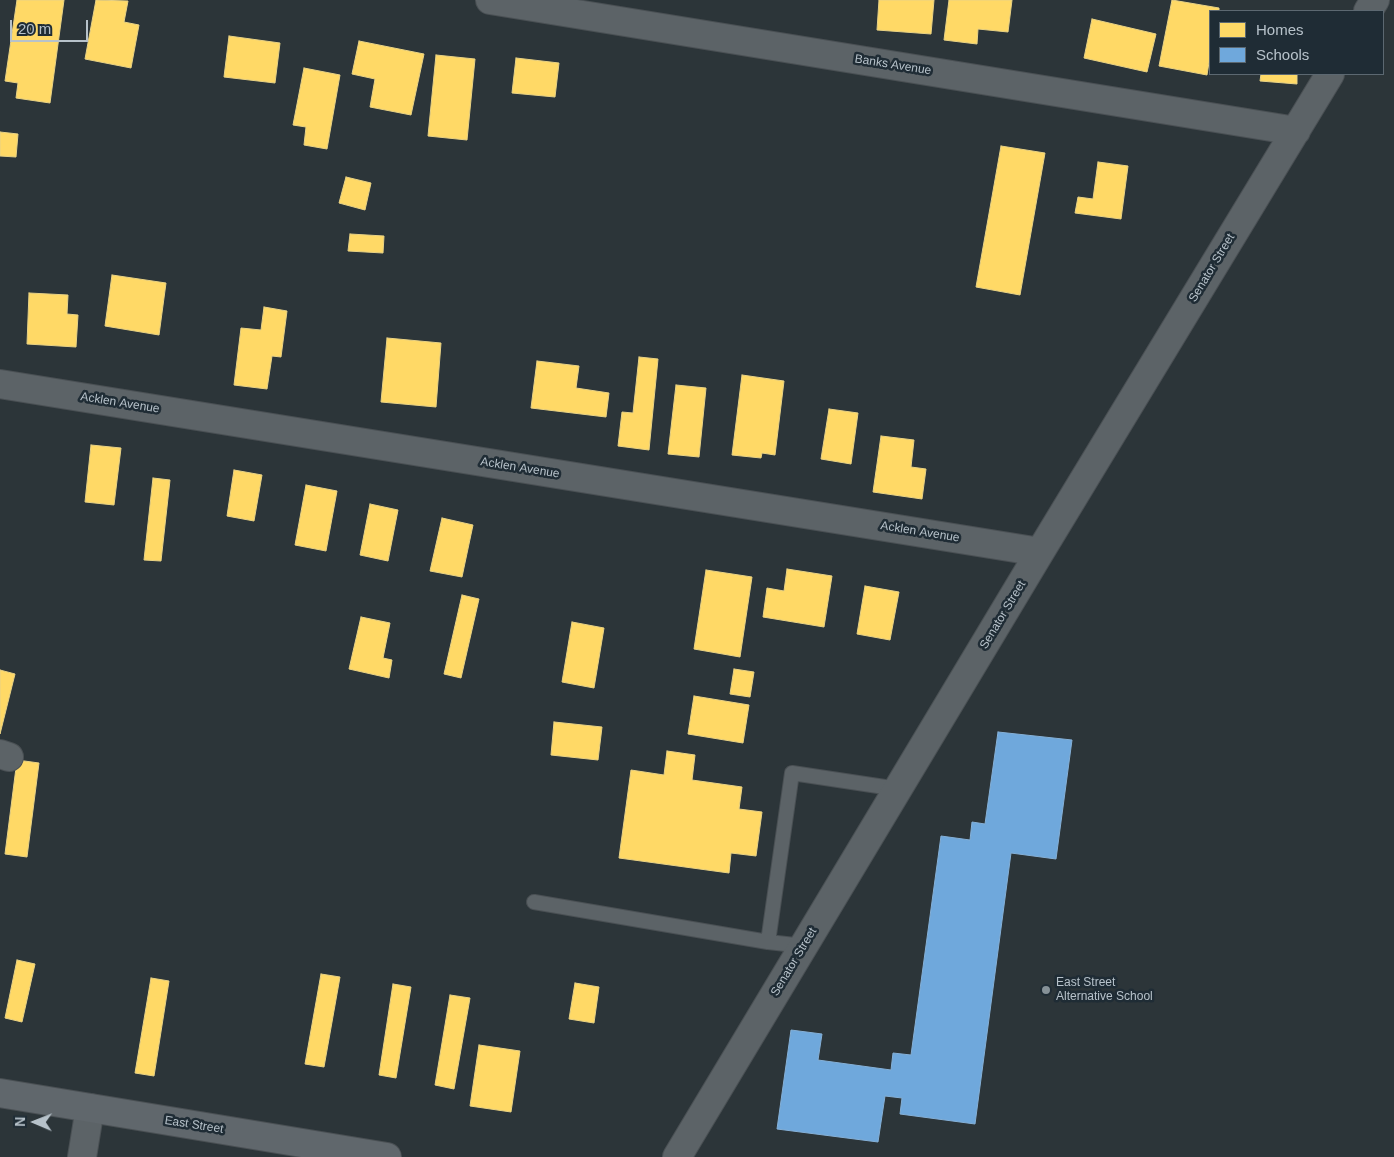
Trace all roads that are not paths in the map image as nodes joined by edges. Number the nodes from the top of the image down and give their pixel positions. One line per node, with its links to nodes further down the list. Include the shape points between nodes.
1 (490, 0): 3 (street, Banks Avenue)
2 (1329, 75): 3 (street, Senator Street)
3 (1296, 131): 5 (street, Senator Street)
4 (0, 384): 5 (street, Acklen Avenue)
5 (1040, 552): 6 (street, Senator Street)
6 (898, 789): 8 (lane, via 792,773); 9 (street, Senator Street)
7 (534, 902): 8 (lane)
8 (768, 942): 9 (lane)
9 (804, 946): 14 (street, Senator Street)
10 (0, 1093): 11 (street, East Street)
11 (90, 1108): 12 (street); 13 (street, East Street)
12 (82, 1157)
13 (388, 1157)
14 (677, 1157)

